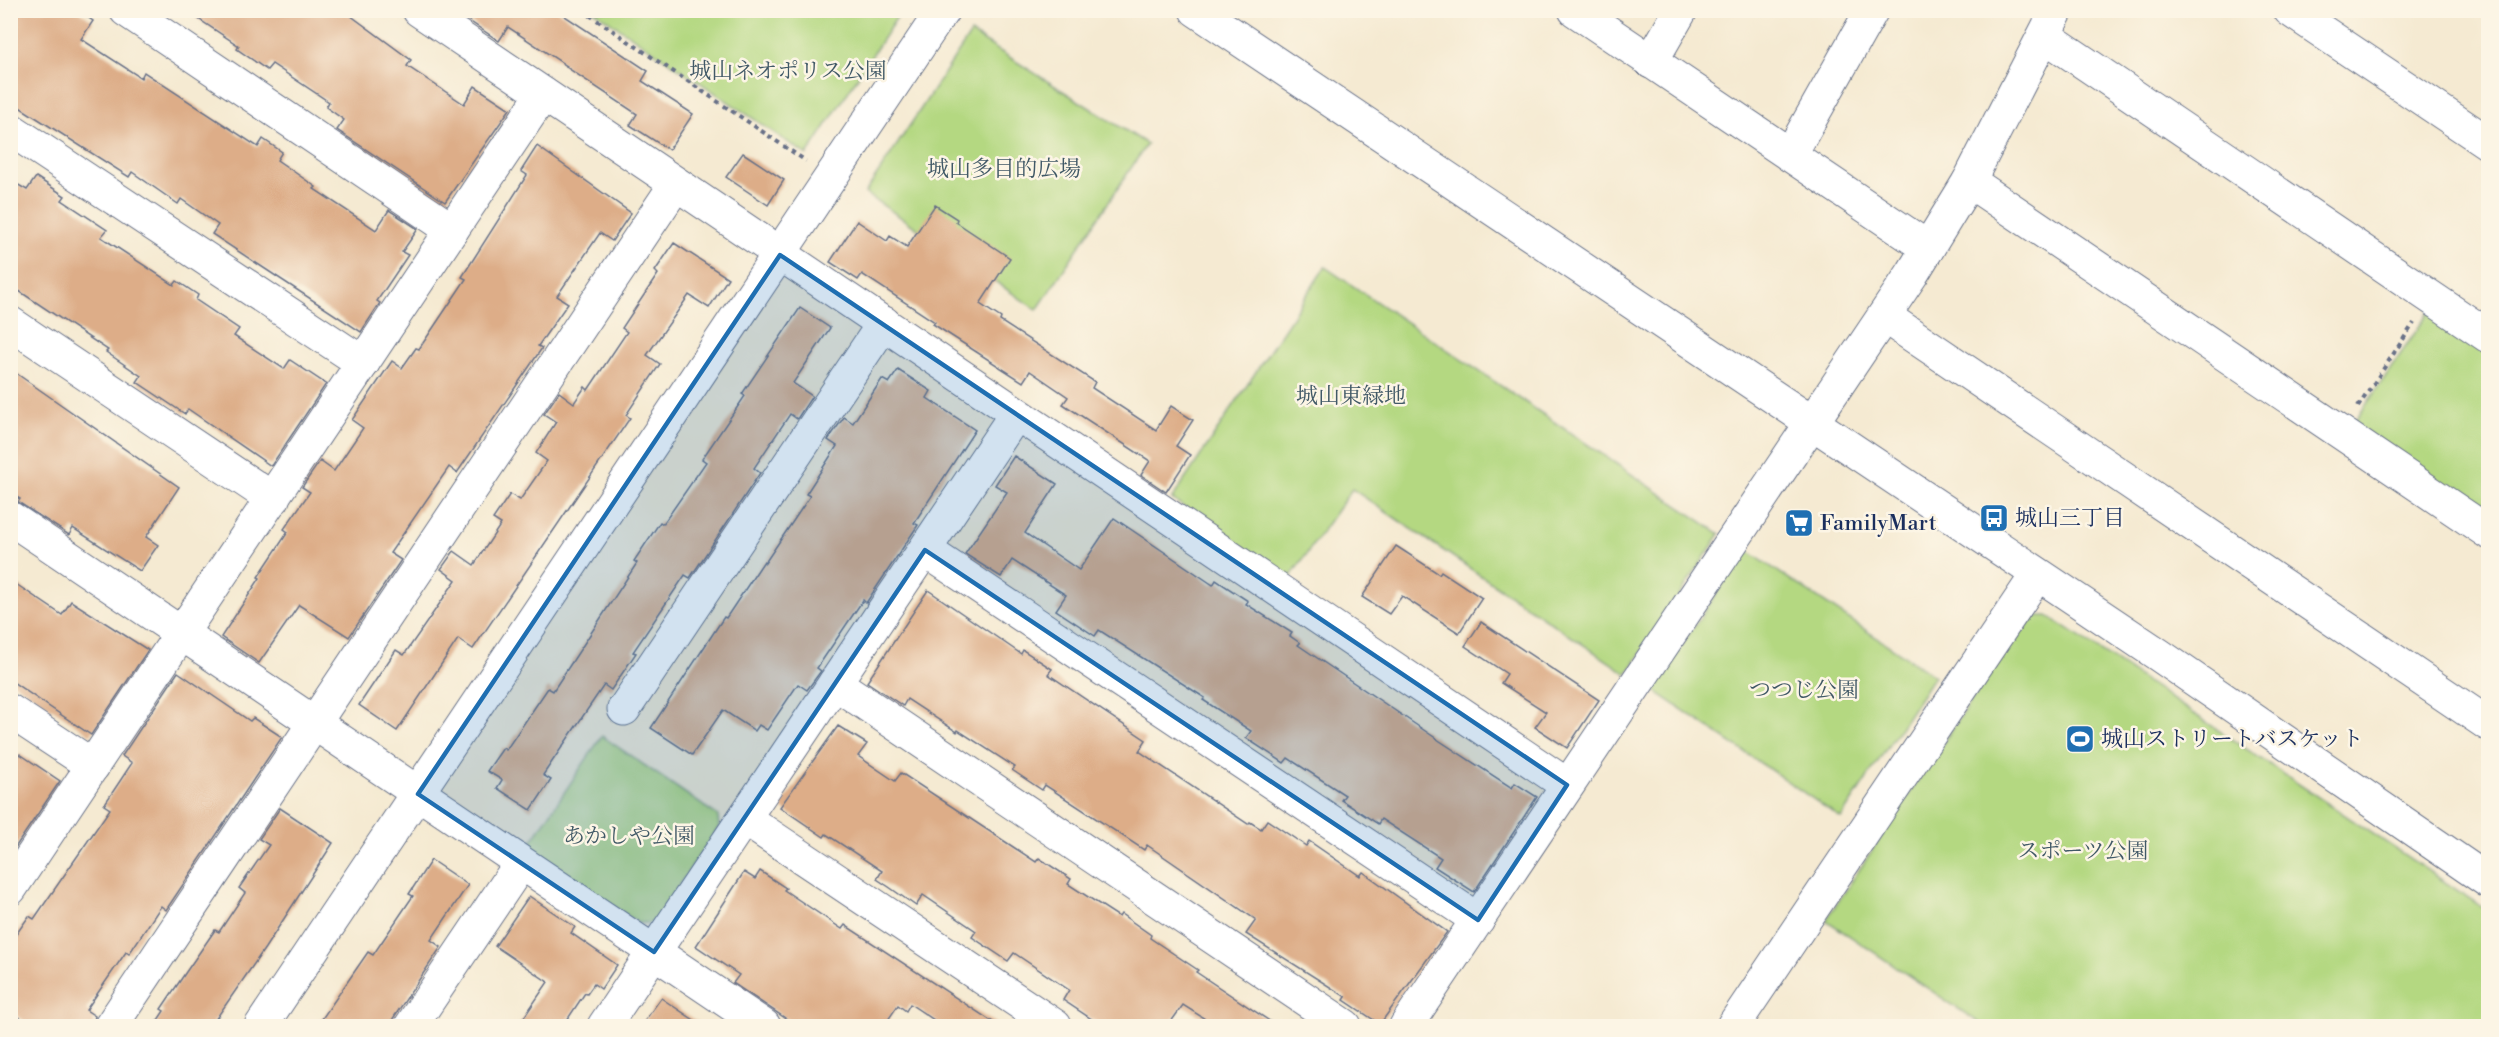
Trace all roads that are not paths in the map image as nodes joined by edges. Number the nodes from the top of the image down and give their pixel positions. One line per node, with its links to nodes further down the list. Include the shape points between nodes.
1 (126, 10): 17 (street)
2 (419, 10): 11 (street)
3 (943, 10): 19 (street)
4 (1196, 10): 26 (street)
5 (1575, 10): 10 (street)
6 (1681, 10): 10 (street)
7 (1872, 10): 14 (street)
8 (2290, 10): 13 (street)
9 (2051, 23): 15 (street); 23 (street)
10 (1651, 62): 14 (street)
11 (543, 94): 16 (street); 17 (street)
12 (10, 129): 24 (street)
13 (2488, 143)
14 (1790, 155): 18 (street)
15 (1969, 181): 18 (street); 29 (street)
16 (676, 184): 19 (street); 36 (street)
17 (452, 230): 24 (street)
18 (1928, 248): 20 (street)
19 (780, 255): 22 (street); 40 (street)
20 (1884, 316): 26 (street); 37 (street)
21 (10, 323): 27 (street)
22 (884, 323): 25 (street); 34 (street)
23 (2488, 336)
24 (363, 363): 27 (street)
25 (1017, 414): 30 (street); 39 (street)
26 (1810, 423): 31 (street); 39 (street)
27 (273, 499): 32 (street)
28 (10, 518): 32 (street)
29 (2488, 532)
30 (925, 550): 33 (street); 45 (street)
31 (2037, 575): 43 (street); 55 (street)
32 (183, 634): 36 (street); 38 (street)
33 (835, 683): 41 (street); 53 (street)
34 (624, 709)
35 (10, 711): 38 (street)
36 (314, 723): 40 (street); 47 (street)
37 (2488, 724)
38 (93, 765): 44 (street)
39 (1568, 785): 45 (street)
40 (418, 794): 42 (street); 48 (street)
41 (745, 819): 46 (street); 52 (street)
42 (521, 863): 46 (street); 49 (street)
43 (2488, 881)
44 (10, 889)
45 (1478, 920): 54 (street)
46 (654, 952): 50 (street); 51 (street)
47 (111, 1026)
48 (261, 1026)
49 (411, 1026)
50 (604, 1026)
51 (764, 1026)
52 (1055, 1026)
53 (1345, 1026)
54 (1406, 1026)
55 (1733, 1026)

